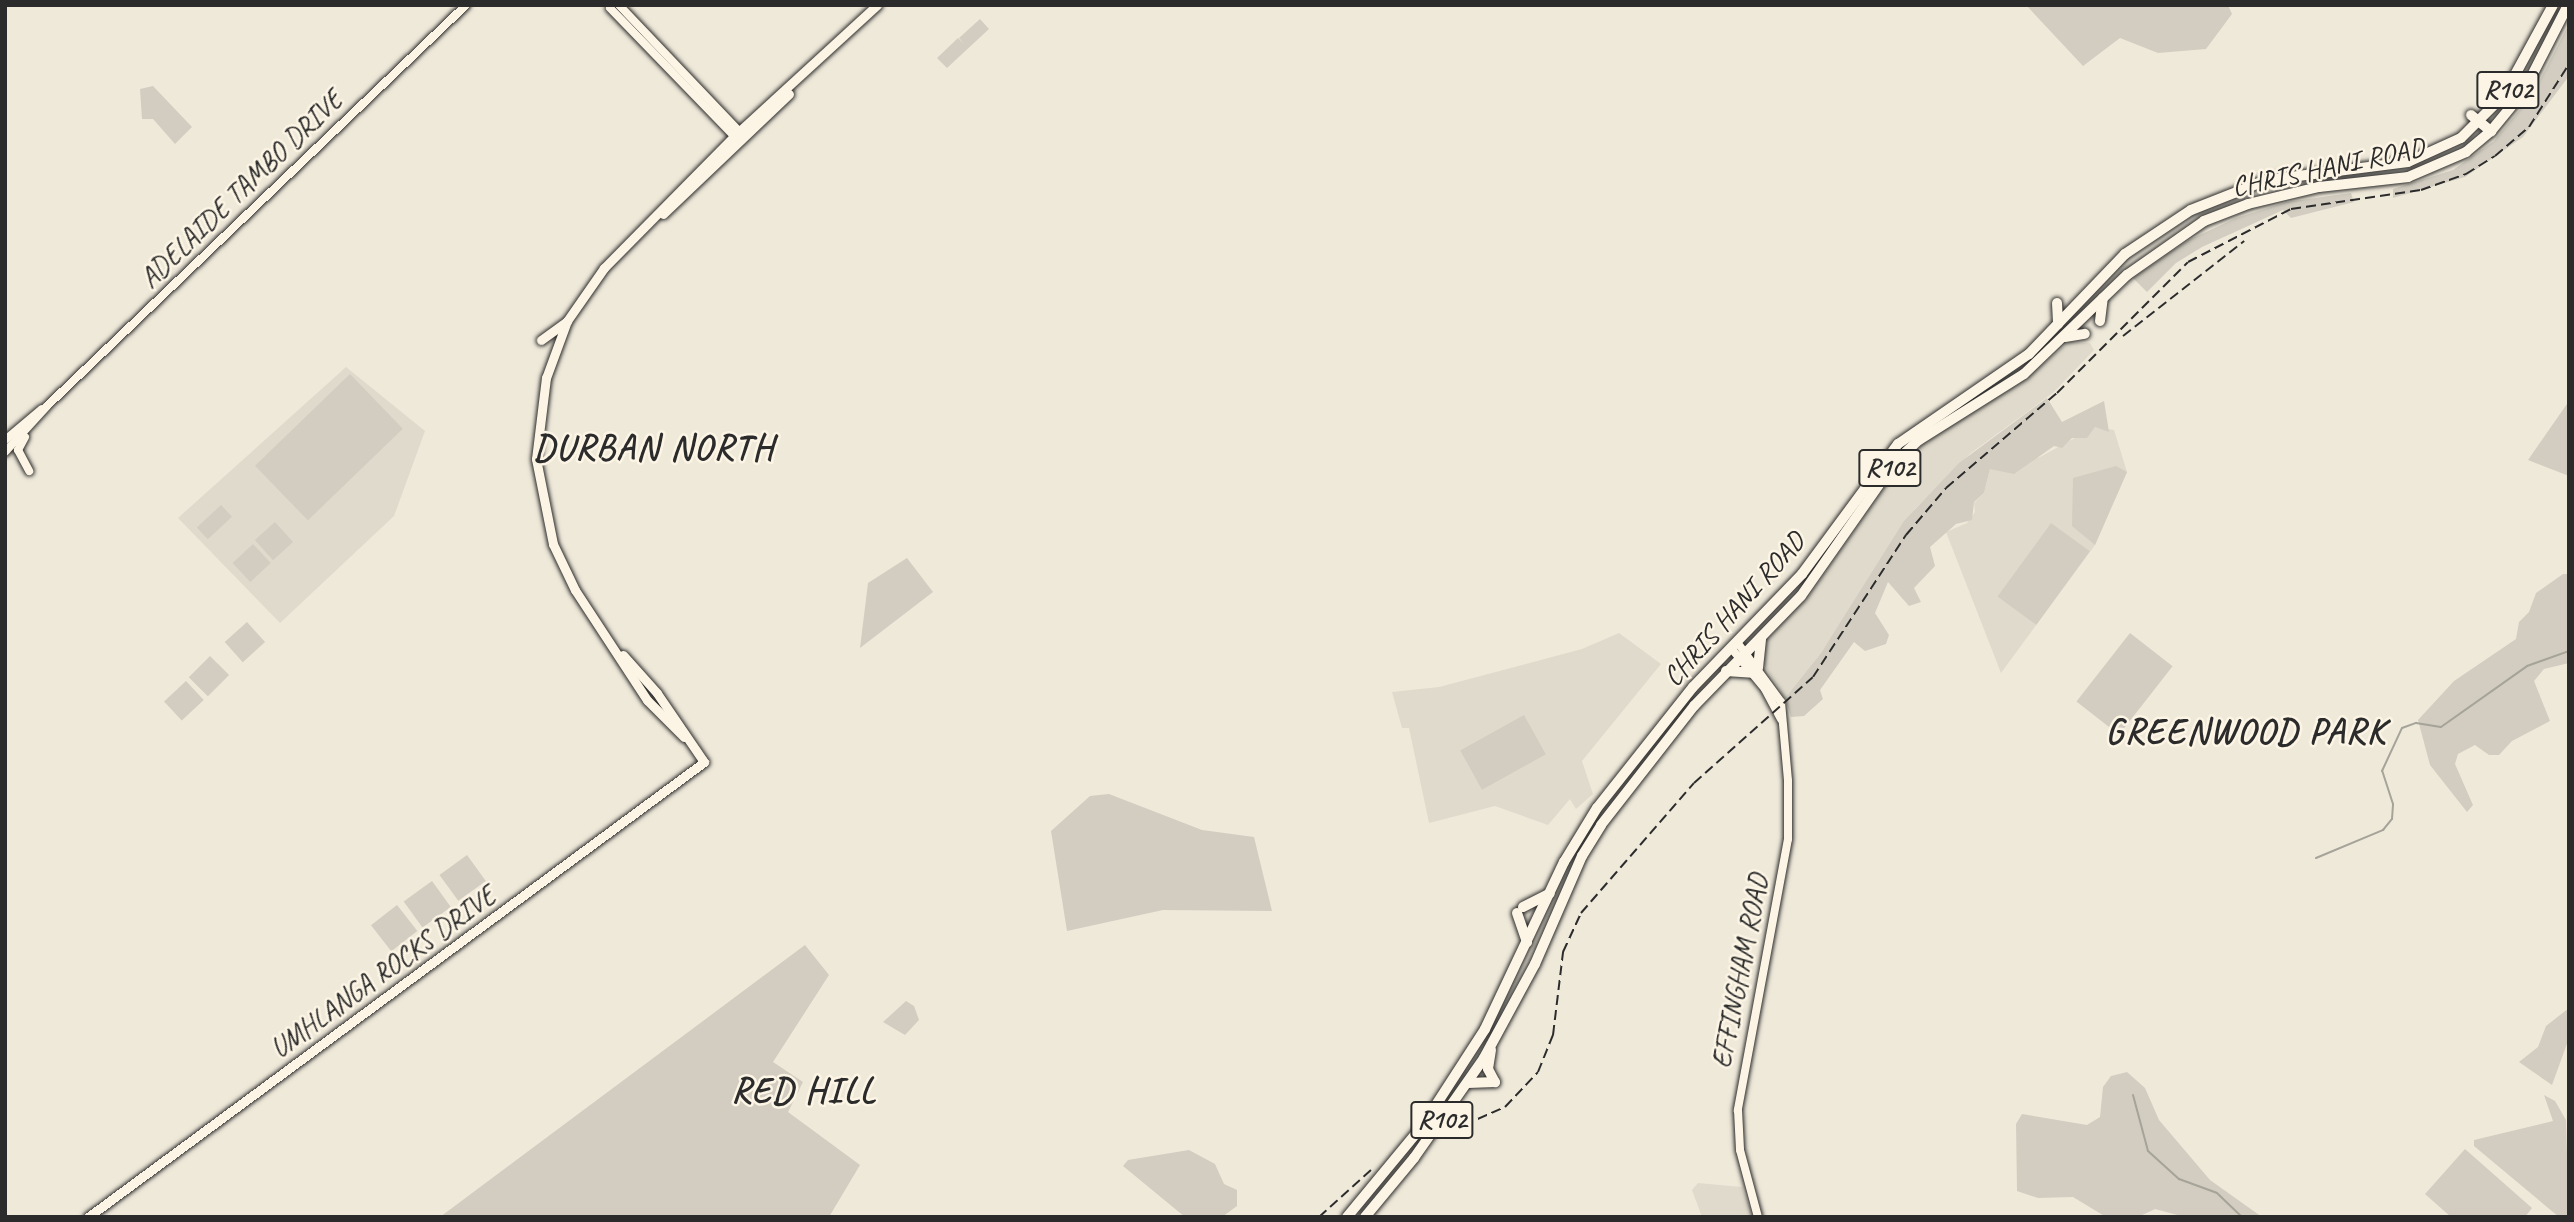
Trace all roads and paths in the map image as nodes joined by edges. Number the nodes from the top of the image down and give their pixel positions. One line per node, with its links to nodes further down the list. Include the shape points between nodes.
1 (466, 5): 18 (street, ADELAIDE TAMBO DRIVE)
2 (877, 5): 9 (main road)
3 (2568, 5): 6 (main road, CHRIS HANI ROAD / R102)
4 (611, 6): 9 (street)
5 (2551, 10): 6 (main road); 7 (main road, CHRIS HANI ROAD / R102, via 2517,76)
6 (2556, 31): 8 (main road, CHRIS HANI ROAD / R102, via 2524,91)
7 (2475, 119): 8 (main road); 14 (main road, CHRIS HANI ROAD / R102, via 2450,146 2421,159 2267,180 2191,210 2139,242)
8 (2491, 131): 10 (main road, CHRIS HANI ROAD / R102, via 2466,152 2419,173 2319,187 2229,210 2171,240)
9 (741, 138): 12 (main road, via 615,256)
10 (2103, 297): 13 (main road); 16 (main road, CHRIS HANI ROAD / R102)
11 (2057, 303): 14 (main road)
12 (567, 321): 17 (main road); 28 (main road, via 539,409 536,458 541,500 568,578 648,700)
13 (2100, 321)
14 (2057, 324): 24 (main road, CHRIS HANI ROAD / R102, via 2011,368 1918,426 1898,444 1802,574)
15 (2085, 334): 16 (main road)
16 (2063, 338): 23 (main road, CHRIS HANI ROAD / R102, via 2024,374 1919,440 1894,463 1823,567)
17 (541, 340)
18 (47, 406): 19 (street, ADELAIDE TAMBO DRIVE); 20 (street, ADELAIDE TAMBO DRIVE)
19 (34, 422): 21 (street, ADELAIDE TAMBO DRIVE); 22 (street, via 18,450)
20 (5, 440)
21 (5, 452)
22 (29, 471)
23 (1761, 638): 25 (main road, CHRIS HANI ROAD / R102); 26 (main road)
24 (1734, 645): 25 (street, EFFINGHAM ROAD); 30 (main road, CHRIS HANI ROAD / R102, via 1693,687 1597,808)
25 (1742, 655): 26 (street, EFFINGHAM ROAD); 27 (main road, CHRIS HANI ROAD / R102)
26 (1755, 670): 27 (main road); 37 (street, EFFINGHAM ROAD, via 1781,702 1788,834 1738,1110 1740,1150)
27 (1726, 671): 32 (main road, CHRIS HANI ROAD / R102, via 1588,846 1535,964)
28 (686, 739): 29 (main road, via 694,760); 29 (main road, UMHLANGA ROCKS DRIVE, via 704,762)
29 (688, 774): 34 (main road, UMHLANGA ROCKS DRIVE)
30 (1552, 892): 31 (main road, CHRIS HANI ROAD / R102); 31 (main road, via 1520,910)
31 (1527, 946): 35 (main road, CHRIS HANI ROAD / R102, via 1485,1029 1439,1102)
32 (1493, 1043): 33 (main road, CHRIS HANI ROAD / R102); 33 (main road, via 1488,1069 1495,1082)
33 (1468, 1083): 36 (main road, CHRIS HANI ROAD / R102)
34 (88, 1217)
35 (1347, 1217)
36 (1366, 1217)
37 (1758, 1217)

